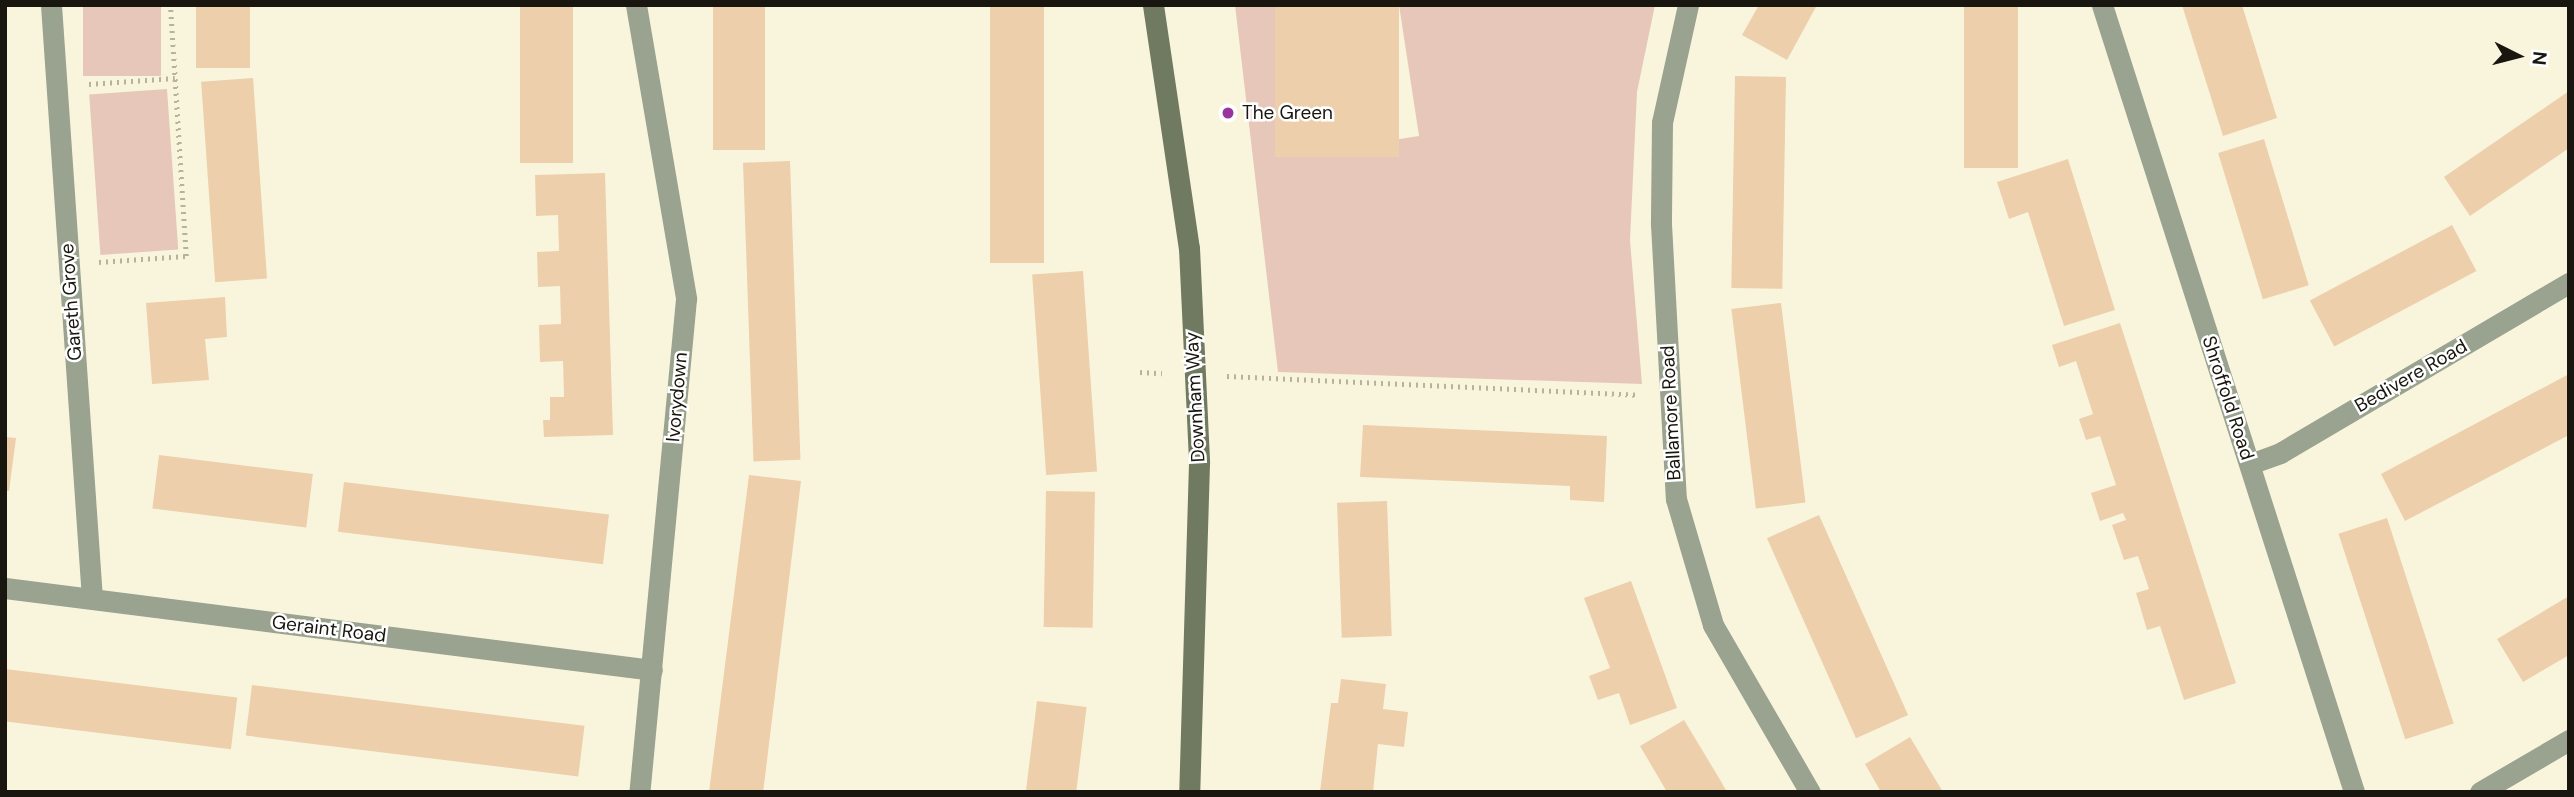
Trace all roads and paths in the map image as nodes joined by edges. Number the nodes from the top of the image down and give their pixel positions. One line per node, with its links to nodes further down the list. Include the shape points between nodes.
1 (51, 5): 8 (street, Gareth Grove)
2 (170, 5): 7 (path)
3 (636, 5): 16 (street, Ivorydown, via 686,299)
4 (1153, 5): 19 (street, Downham Way, via 1189,261 1199,463)
5 (1688, 5): 20 (street, Ballamore Road, via 1662,122 1661,224 1676,499 1713,625)
6 (2102, 5): 13 (street, Shroffold Road)
7 (175, 79): 8 (path); 9 (path, via 186,256)
8 (56, 86): 9 (street, Gareth Grove)
9 (69, 264): 15 (street, Gareth Grove)
10 (2569, 283): 13 (street, Bedivere Road, via 2280,453)
11 (1267, 378): 12 (path)
12 (1650, 395)
13 (2250, 464): 21 (street, Shroffold Road)
14 (5, 588): 15 (street, Geraint Road)
15 (92, 599): 16 (street, Geraint Road)
16 (652, 670): 18 (street, Ivorydown)
17 (2569, 740): 22 (street)
18 (639, 792)
19 (1189, 792)
20 (1810, 792)
21 (2354, 792)
22 (2480, 792)

